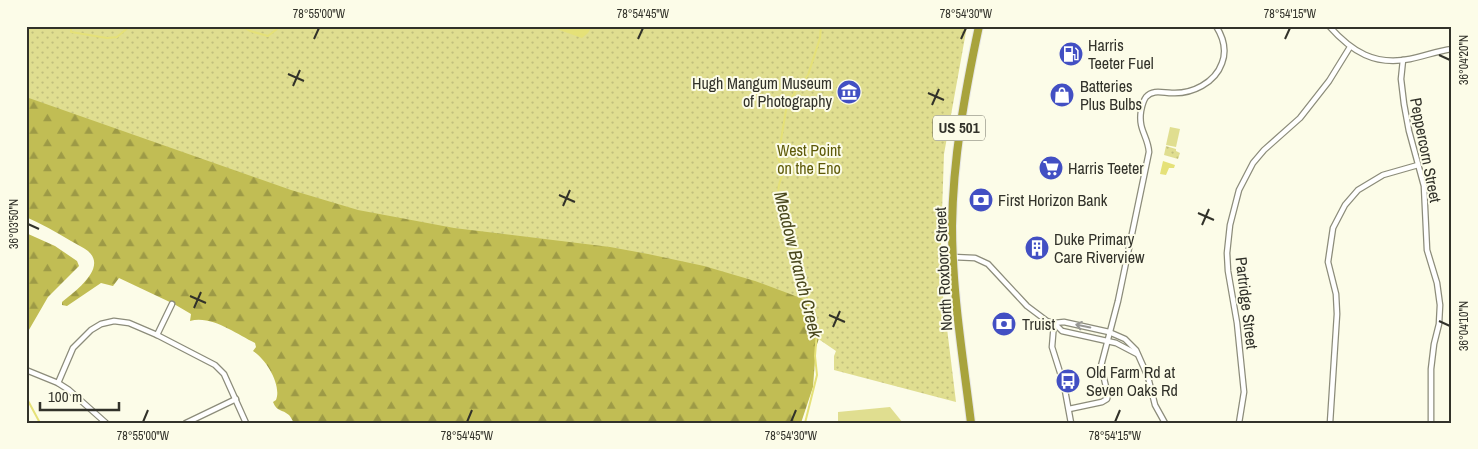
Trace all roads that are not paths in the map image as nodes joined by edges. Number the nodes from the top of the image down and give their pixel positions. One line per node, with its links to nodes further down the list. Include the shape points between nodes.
1 (979, 26): 8 (highway, North Roxboro Street / US 501, via 957,149)
2 (1216, 26): 11 (street, via 1222,36 1224,55 1213,78 1185,92 1152,93 1142,104 1140,121 1149,152)
3 (1329, 26): 4 (street)
4 (1350, 47): 6 (street, via 1379,59); 25 (street, Partridge Street, via 1300,118 1253,163 1239,190 1227,253 1244,392)
5 (1452, 49): 6 (street)
6 (1403, 60): 7 (street, Peppercorn Street, via 1404,104)
7 (1418, 165): 26 (street, via 1383,175 1358,190 1345,205 1333,228 1328,262 1337,314); 27 (street, Peppercorn Street, via 1425,192 1427,250 1437,283 1441,314 1431,369)
8 (953, 257): 10 (street, via 975,258 988,264 1031,311); 22 (highway, North Roxboro Street / US 501)
9 (172, 304): 12 (street)
10 (1054, 323): 11 (street, one-way to 10, via 1064,322); 13 (street, via 1062,331); 18 (street, via 1052,347 1062,374)
11 (1109, 332): 13 (street); 14 (street, via 1125,339)
12 (157, 335): 16 (street, via 129,323 114,321 101,324 73,348); 17 (street, via 215,365 224,374)
13 (1107, 340): 14 (street); 18 (street, via 1101,366 1107,399)
14 (1137, 354): 24 (street)
15 (26, 370): 16 (street)
16 (58, 383): 19 (street)
17 (236, 399): 20 (street); 21 (street)
18 (1069, 410): 23 (street)
19 (106, 423)
20 (186, 423)
21 (246, 423)
22 (971, 423)
23 (1070, 423)
24 (1164, 423)
25 (1239, 423)
26 (1330, 423)
27 (1431, 423)

